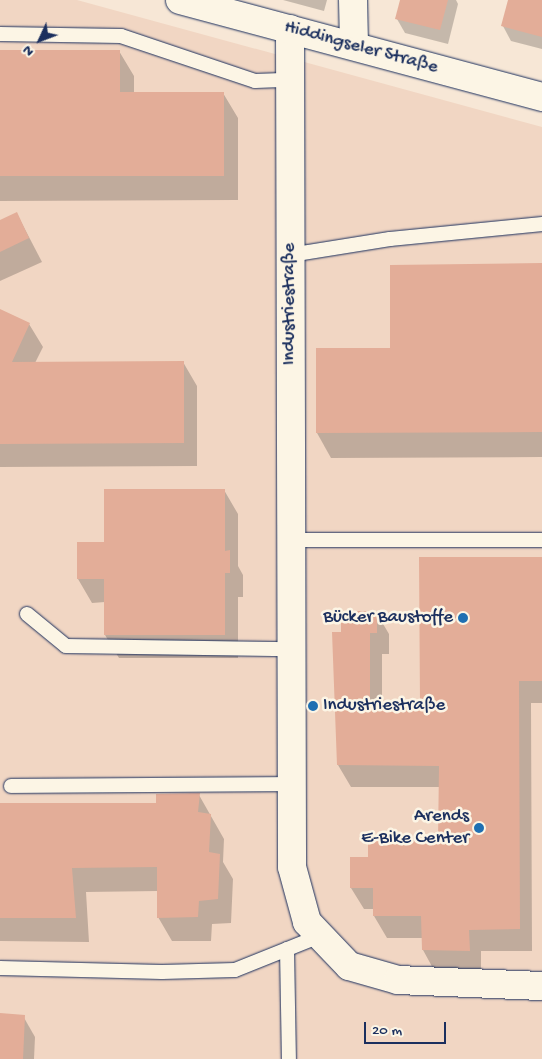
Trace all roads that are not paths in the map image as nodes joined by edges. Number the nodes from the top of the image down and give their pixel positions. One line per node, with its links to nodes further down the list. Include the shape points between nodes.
1 (180, 0): 3 (street, Hiddingseler Straße)
2 (353, 0): 5 (street)
3 (290, 29): 5 (street, Hiddingseler Straße); 6 (street, Industriestraße)
4 (0, 34): 6 (lane, via 121,36 255,81)
5 (354, 45): 7 (street, Hiddingseler Straße)
6 (289, 80): 9 (street, Industriestraße)
7 (542, 98)
8 (542, 224): 9 (lane, via 390,239)
9 (290, 255): 10 (street, Industriestraße)
10 (291, 540): 11 (lane); 13 (street, Industriestraße)
11 (542, 540)
12 (27, 614): 13 (lane, via 66,646)
13 (291, 649): 14 (street, Industriestraße)
14 (292, 784): 15 (lane); 16 (street, Industriestraße, via 292,867 307,922)
15 (11, 786)
16 (320, 936): 17 (lane); 19 (street, Industriestraße, via 349,966 398,980)
17 (287, 949): 18 (lane, via 235,970 162,972); 20 (lane)
18 (0, 968)
19 (542, 986)
20 (289, 1059)

